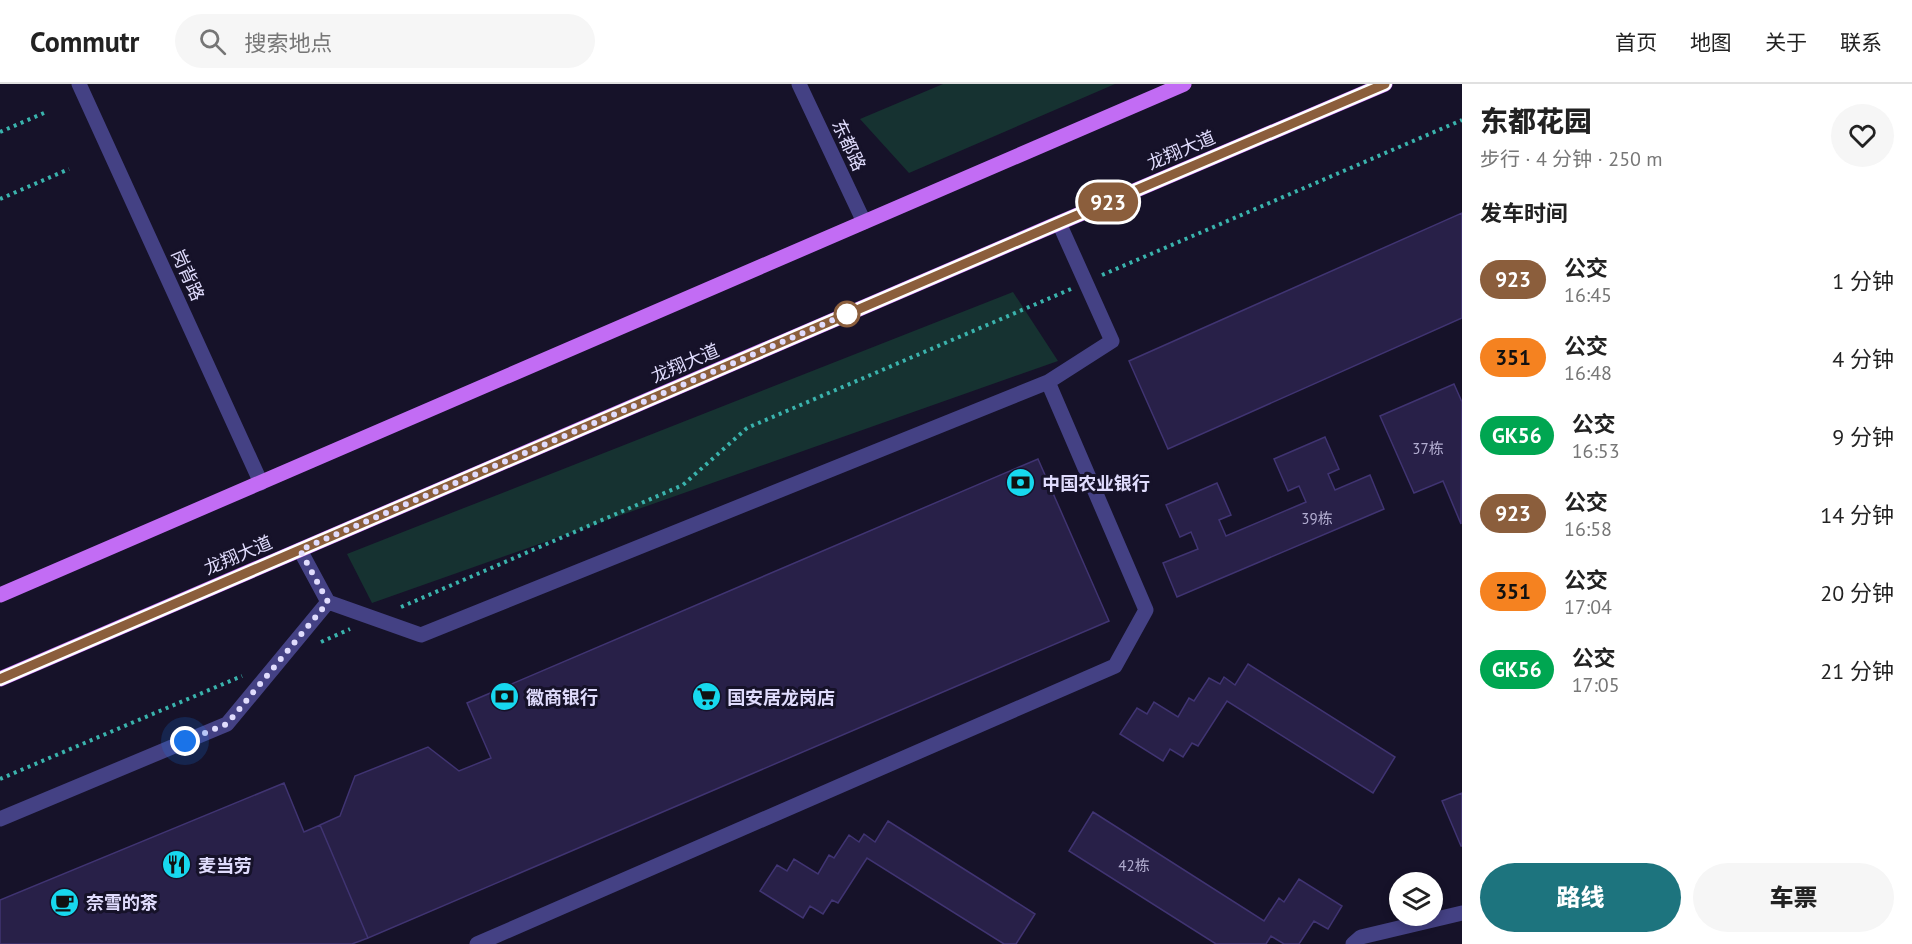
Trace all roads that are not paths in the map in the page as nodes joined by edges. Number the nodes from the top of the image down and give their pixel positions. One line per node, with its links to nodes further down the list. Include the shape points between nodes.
1 (79, 84): 8 (street, 岗背路)
2 (799, 84): 5 (street, 东都路)
3 (1184, 84): 5 (main road)
4 (1386, 84): 6 (main road, 龙翔大道)
5 (864, 222): 8 (main road)
6 (1059, 223): 7 (street, via 1112,341); 9 (main road, 龙翔大道)
7 (1048, 382): 11 (street, via 421,634); 16 (street, via 1146,610 1115,666)
8 (261, 483): 10 (main road)
9 (300, 550): 11 (street); 12 (main road, 龙翔大道)
10 (0, 595)
11 (328, 602): 13 (street, via 227,724)
12 (0, 679)
13 (0, 819)
14 (1462, 913): 15 (street)
15 (1362, 942)
16 (477, 944)

